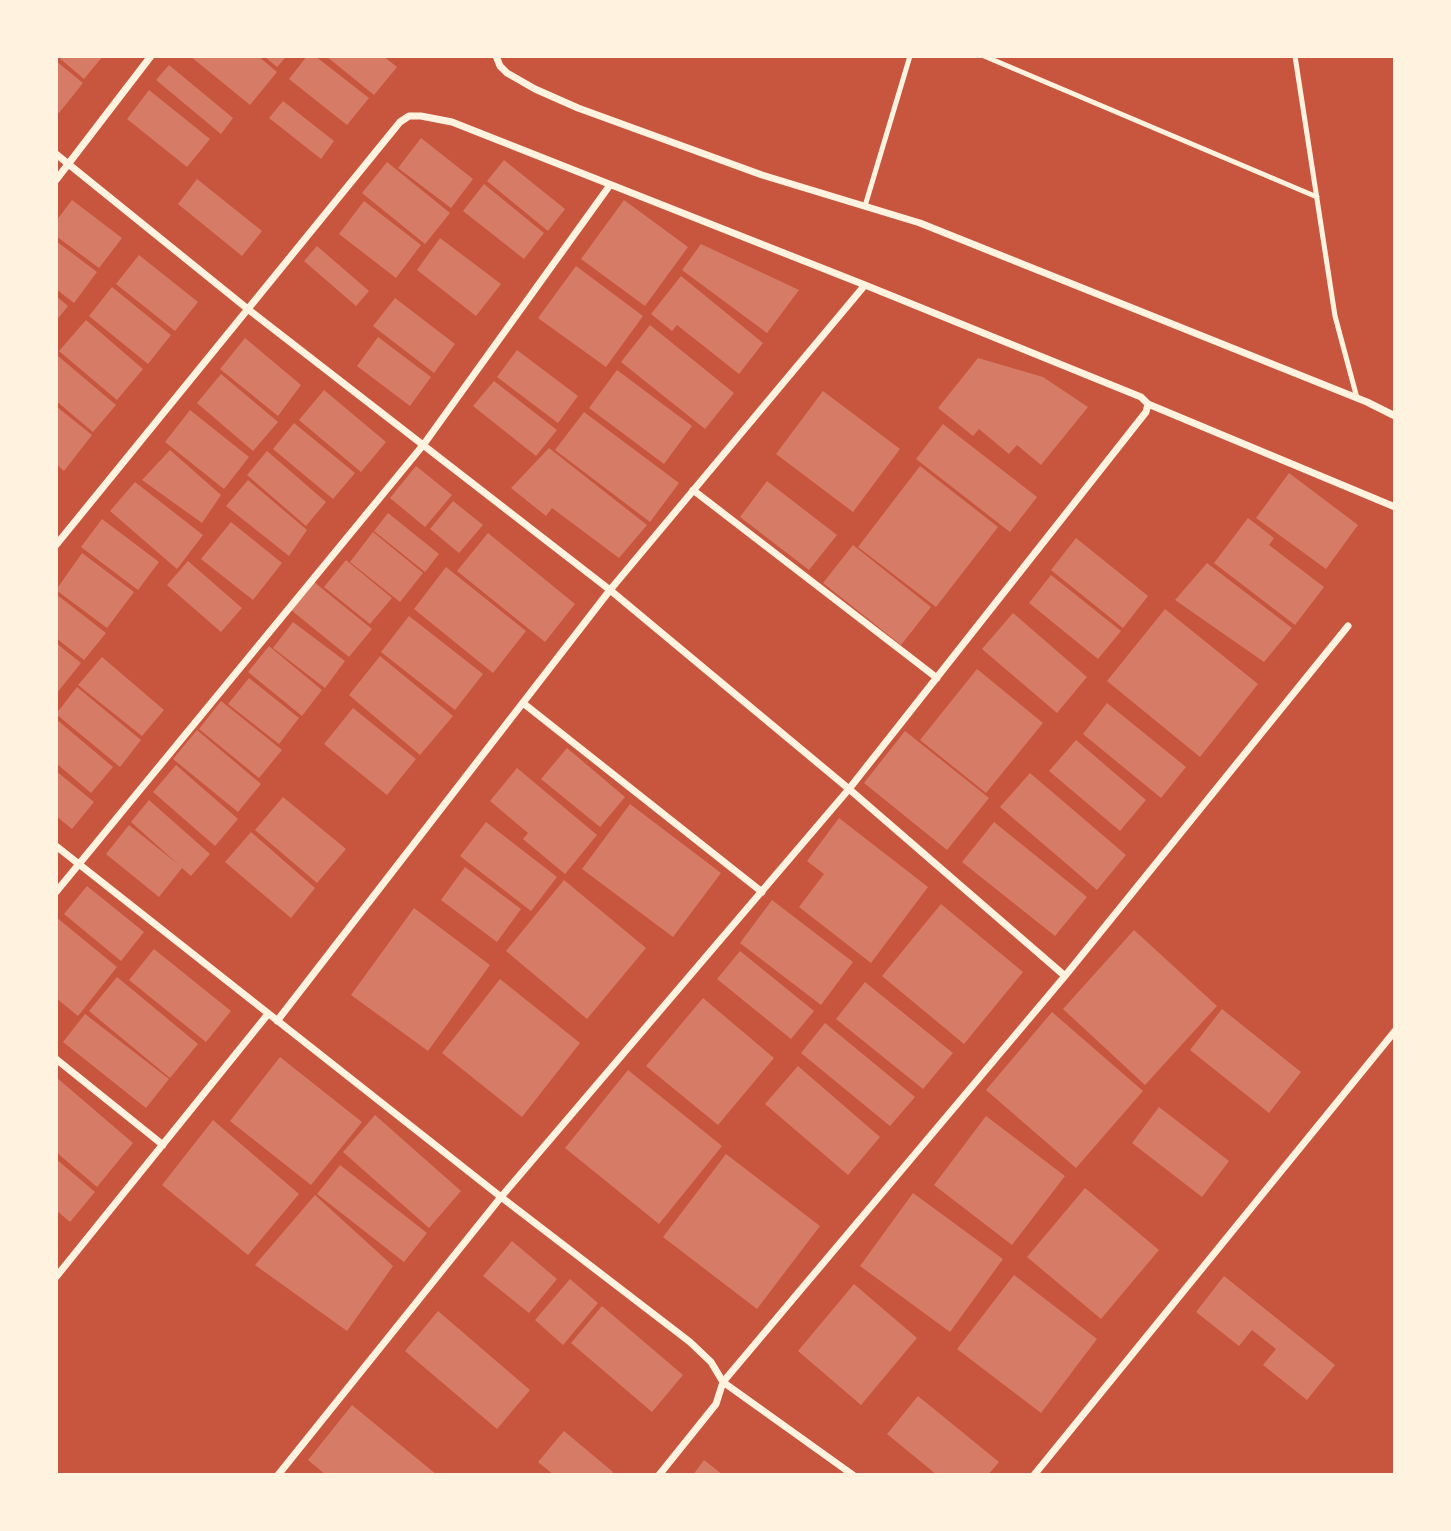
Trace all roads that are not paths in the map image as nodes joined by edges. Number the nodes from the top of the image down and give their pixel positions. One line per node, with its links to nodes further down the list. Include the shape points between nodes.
1 (151, 56): 7 (street)
2 (496, 56): 11 (street, via 506,72 579,108 762,175)
3 (910, 56): 11 (lane)
4 (984, 56): 10 (lane)
5 (1295, 56): 10 (lane)
6 (56, 154): 7 (street)
7 (69, 165): 8 (street); 13 (street)
8 (56, 180)
9 (610, 184): 12 (street); 13 (street, via 452,122 409,116); 17 (street)
10 (1317, 197): 14 (lane, via 1335,316)
11 (866, 206): 14 (street, via 920,223)
12 (865, 285): 15 (street, via 1141,397); 18 (street)
13 (249, 310): 17 (street); 20 (street)
14 (1357, 398): 16 (street)
15 (1148, 404): 19 (street); 23 (street)
16 (1395, 416)
17 (424, 444): 21 (street); 27 (street)
18 (693, 490): 21 (street); 23 (street)
19 (1395, 507)
20 (56, 545)
21 (610, 590): 24 (street); 25 (street)
22 (1348, 626): 30 (street)
23 (937, 678): 25 (street)
24 (523, 703): 29 (street); 32 (street)
25 (849, 789): 29 (street); 30 (street)
26 (56, 846): 27 (street)
27 (79, 865): 28 (street); 31 (street)
28 (56, 892)
29 (762, 892): 36 (street)
30 (1065, 976): 38 (street)
31 (268, 1014): 32 (street); 35 (street)
32 (277, 1021): 36 (street)
33 (1395, 1031): 42 (street)
34 (56, 1059): 35 (street)
35 (163, 1145): 37 (street)
36 (501, 1197): 38 (street, via 690,1342); 39 (street)
37 (56, 1277)
38 (723, 1382): 40 (street, via 716,1404); 41 (street)
39 (278, 1475)
40 (659, 1475)
41 (853, 1475)
42 (1034, 1475)

